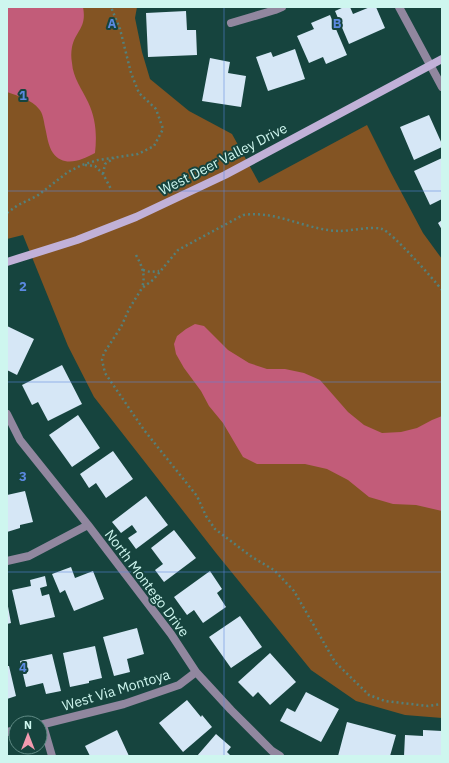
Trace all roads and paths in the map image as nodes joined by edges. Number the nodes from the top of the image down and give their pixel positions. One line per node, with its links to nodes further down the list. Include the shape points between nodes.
1 (111, 7): 8 (path, via 139,93 156,109 163,129 154,146 138,154)
2 (282, 7): 4 (street)
3 (399, 7): 6 (street)
4 (231, 22)
5 (442, 59): 6 (street, West Deer Valley Drive)
6 (430, 66): 7 (street); 14 (street, West Deer Valley Drive, via 225,175 150,210 77,240)
7 (442, 87)
8 (116, 157): 9 (path); 10 (path, via 105,164)
9 (82, 165): 10 (path, via 95,166); 12 (path)
10 (103, 174): 11 (path)
11 (111, 189)
12 (7, 213)
13 (136, 255): 15 (path)
14 (7, 262)
15 (143, 270): 16 (path); 17 (path)
16 (160, 271): 17 (path); 18 (path, via 178,250 226,223 243,215 254,214 286,218 312,227 338,230 382,229)
17 (142, 288): 23 (path, via 129,308 122,327 102,357 103,367 144,430 197,496 215,529 279,574 294,591 334,662 369,695 385,701 428,706)
18 (442, 290)
19 (7, 414): 20 (street, North Montego Drive, via 20,440)
20 (88, 525): 21 (street, via 29,556); 22 (street, North Montego Drive, via 171,634)
21 (7, 561)
22 (196, 672): 24 (street, West Via Montoya, via 179,685); 27 (street, North Montego Drive, via 272,751)
23 (442, 704)
24 (48, 723)
25 (48, 745): 26 (street)
26 (52, 756)
27 (280, 756)

